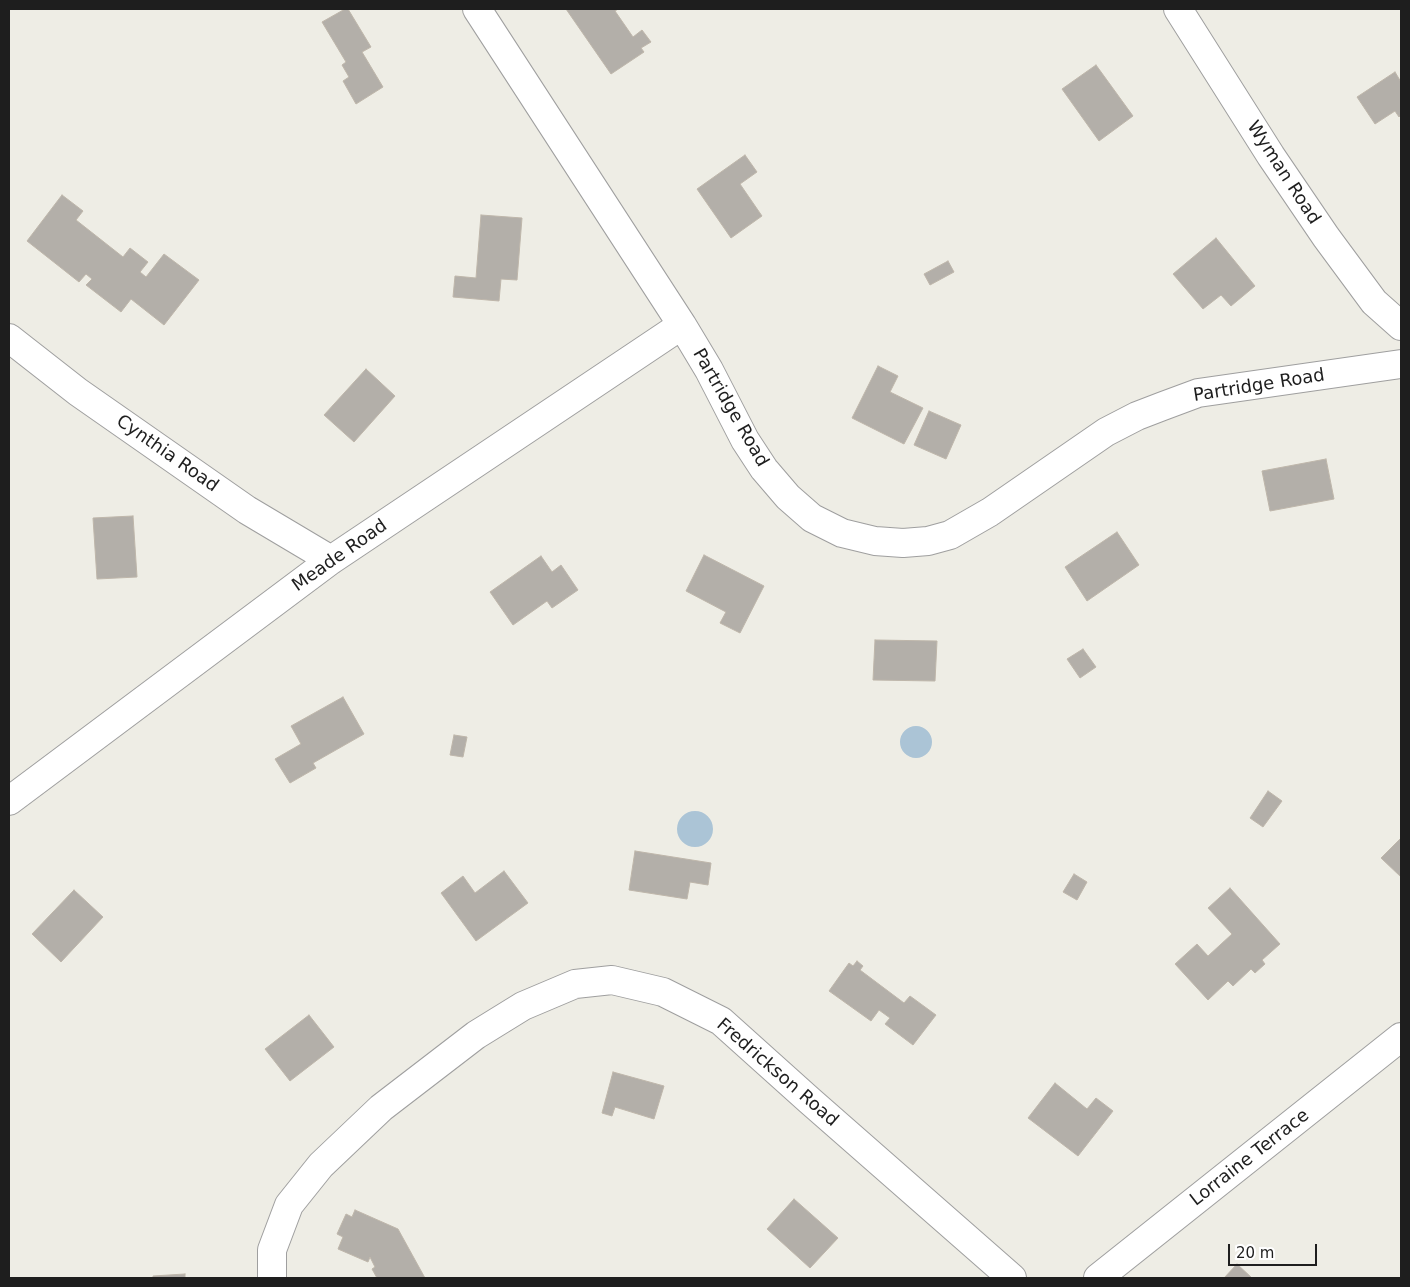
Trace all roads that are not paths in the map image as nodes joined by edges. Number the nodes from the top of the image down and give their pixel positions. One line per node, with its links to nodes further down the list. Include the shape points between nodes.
1 (477, 9): 3 (street, Partridge Road)
2 (1178, 9): 4 (street, Wyman Road, via 1326,238 1374,302)
3 (682, 324): 6 (street, Partridge Road, via 745,440 788,497 812,518 842,533 875,541 903,543 950,535 990,512 1106,432 1137,416 1198,393); 7 (street, Meade Road)
4 (1401, 326)
5 (9, 338): 7 (street, Cynthia Road, via 78,392 247,510)
6 (1401, 364)
7 (331, 560): 8 (street, Meade Road)
8 (9, 801)
9 (1401, 1037): 12 (street, Lorraine Terrace)
10 (272, 1278): 11 (street, Fredrickson Road, via 272,1250 289,1205 321,1165 381,1108 476,1035 523,1006 575,984 612,980 663,992 721,1021)
11 (1012, 1278)
12 (1098, 1278)

